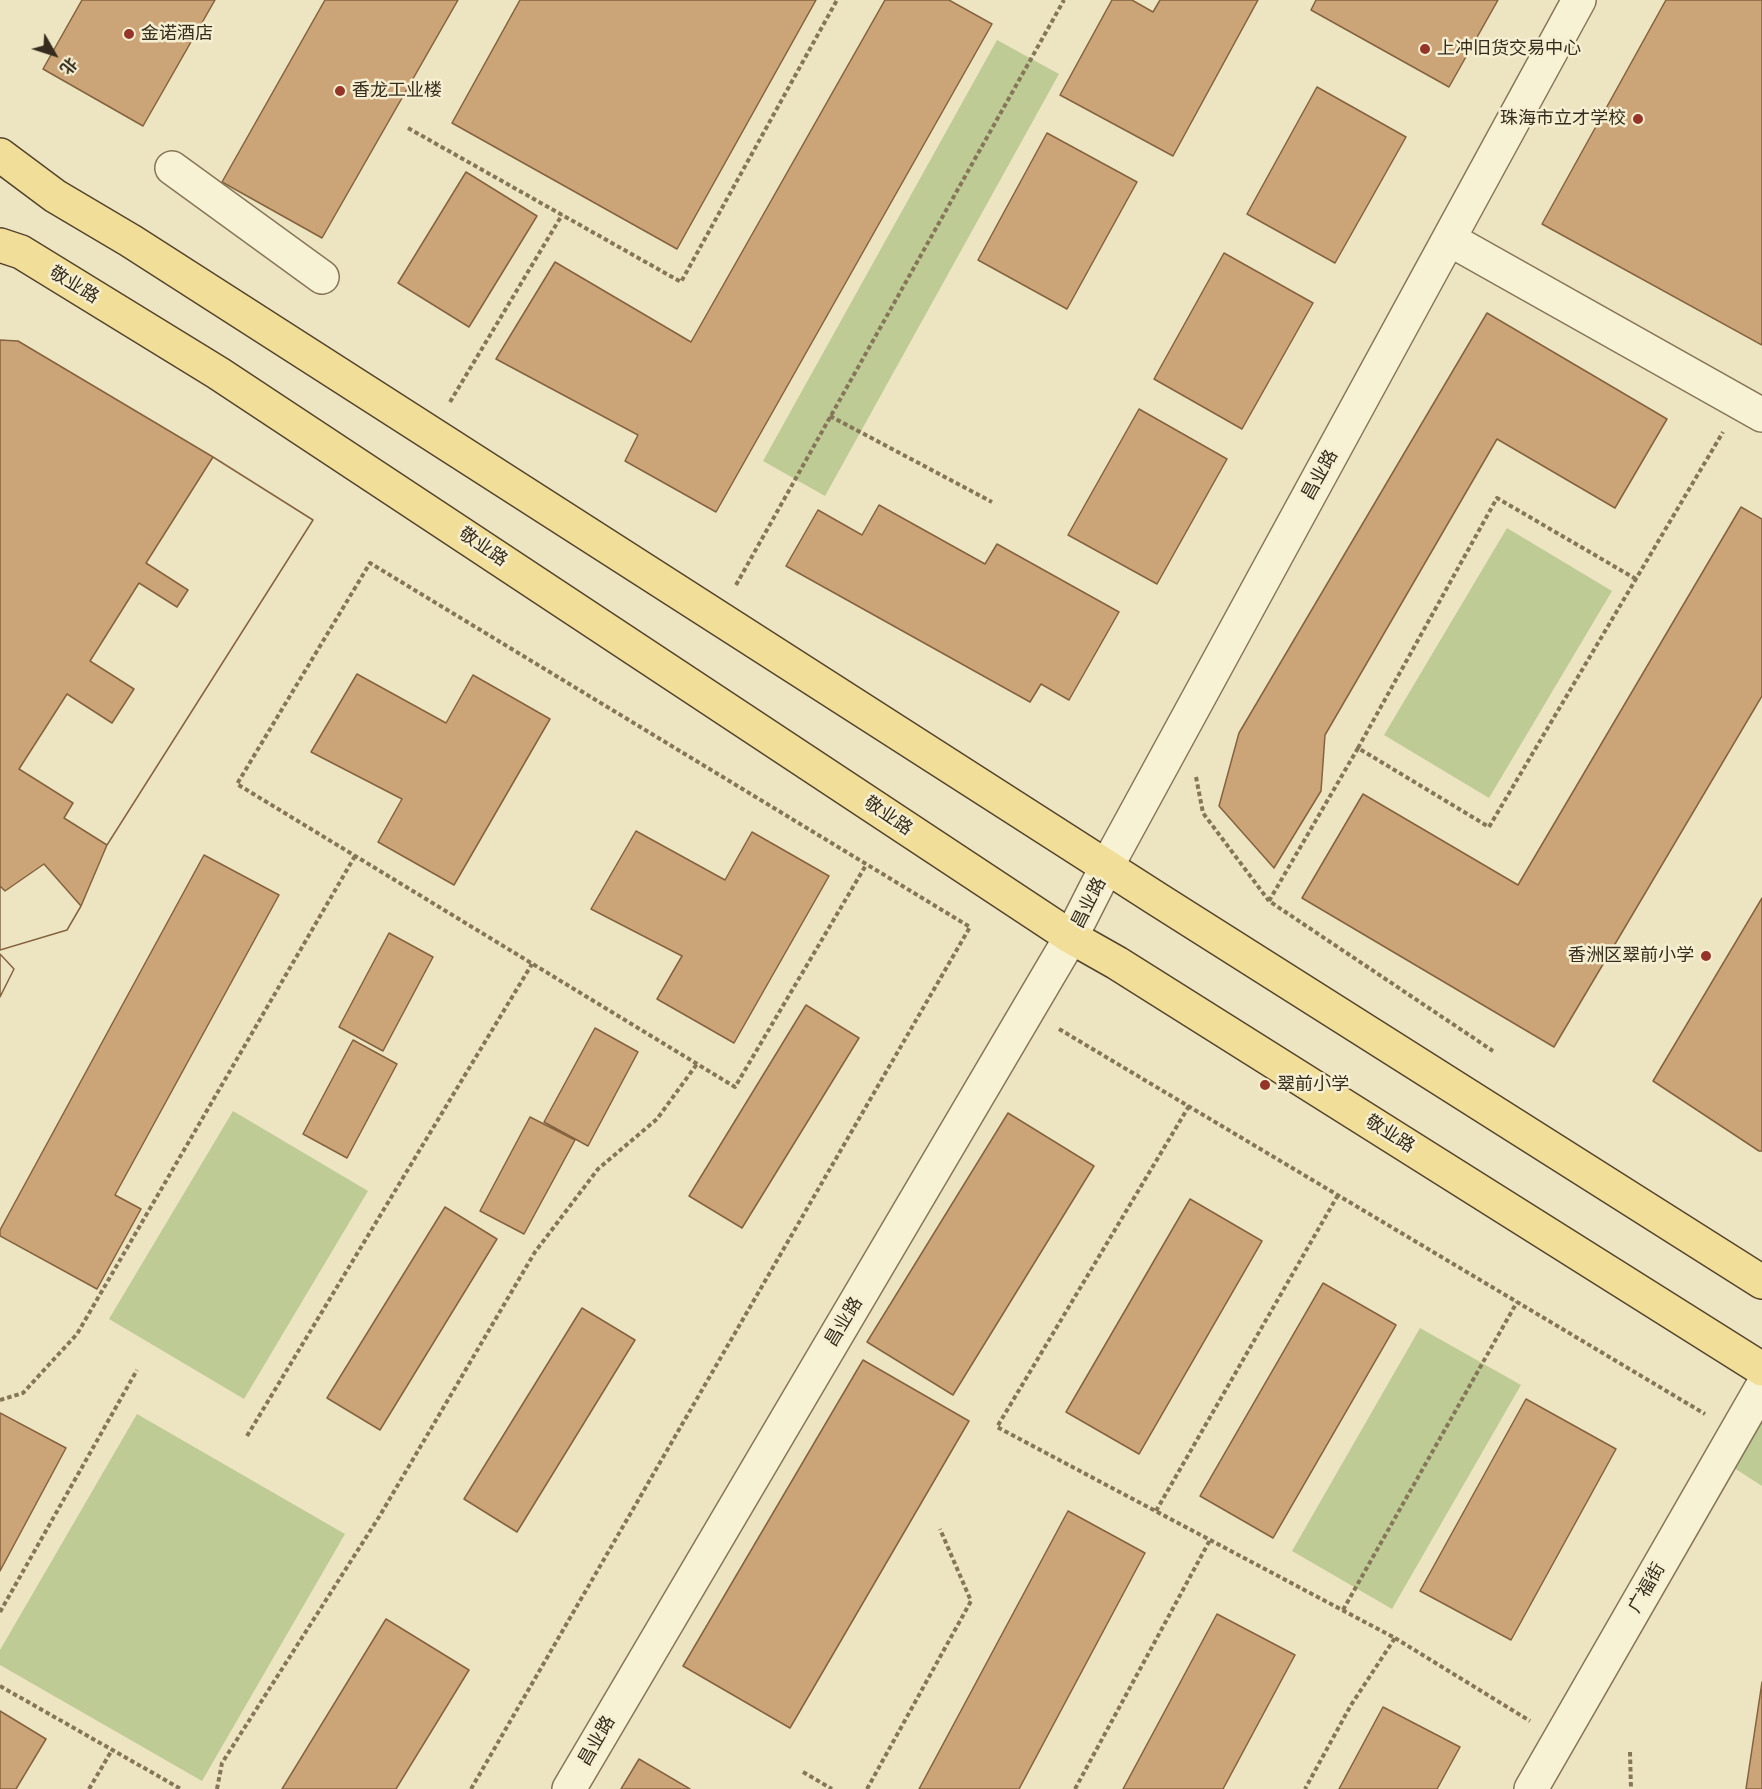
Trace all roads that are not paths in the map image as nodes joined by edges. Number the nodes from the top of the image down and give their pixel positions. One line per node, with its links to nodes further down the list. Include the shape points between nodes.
1 (1579, 0): 4 (street, 昌业路)
2 (0, 155): 8 (main road, via 55,196)
3 (172, 168): 6 (street)
4 (1449, 239): 7 (street); 8 (street, 昌业路)
5 (11, 249): 9 (main road, 敬业路, via 248,392)
6 (322, 277)
7 (1751, 409)
8 (1107, 866): 9 (street, 昌业路); 10 (main road)
9 (1071, 937): 11 (main road, 敬业路); 13 (street, 昌业路)
10 (1762, 1282)
11 (1762, 1369)
12 (1762, 1387): 14 (street, 广福街)
13 (569, 1789)
14 (1531, 1789)

